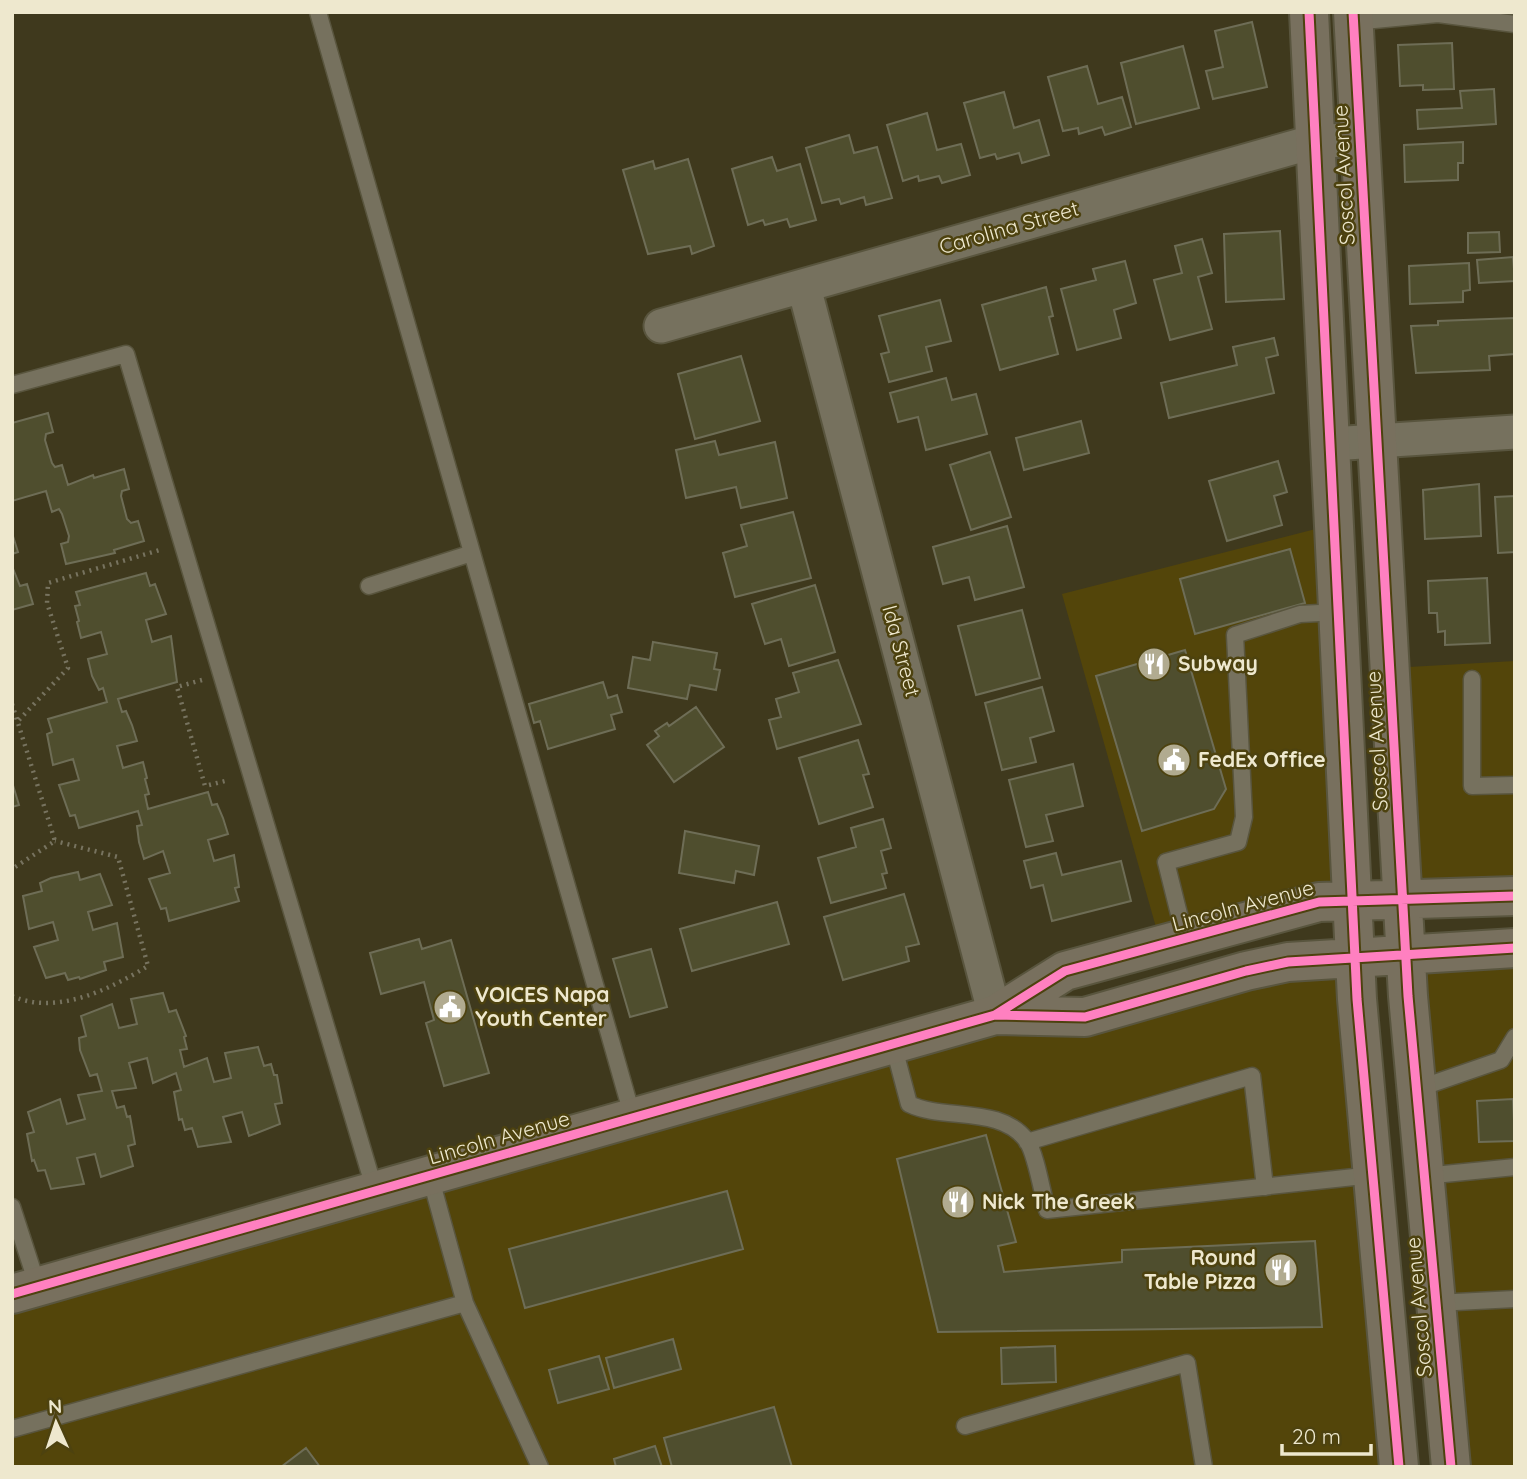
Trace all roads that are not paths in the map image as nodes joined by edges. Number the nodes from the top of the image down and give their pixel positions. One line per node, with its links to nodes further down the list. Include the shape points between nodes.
1 (318, 12): 13 (lane)
2 (1308, 12): 6 (main road, Soscol Avenue)
3 (1353, 17): 4 (lane, via 1438,15); 5 (main road, Soscol Avenue)
4 (1515, 24)
5 (1359, 140): 6 (street, Carolina Street); 11 (main road, Soscol Avenue)
6 (1315, 141): 7 (street, Carolina Street); 12 (main road, Soscol Avenue)
7 (804, 287): 8 (street, Carolina Street); 25 (street, Ida Street)
8 (661, 326)
9 (12, 385): 36 (lane, via 126,354)
10 (1515, 432): 11 (street)
11 (1376, 441): 12 (street); 19 (main road, Soscol Avenue)
12 (1331, 444): 15 (main road, Soscol Avenue)
13 (472, 553): 14 (lane); 29 (lane)
14 (369, 586)
15 (1339, 612): 20 (main road, Soscol Avenue); 21 (lane, via 1300,614 1235,635 1244,817 1238,842 1166,862)
16 (1472, 679): 17 (lane, via 1472,786)
17 (1515, 786)
18 (1515, 896): 19 (main road, Lincoln Avenue)
19 (1404, 898): 20 (main road, Lincoln Avenue); 23 (main road, Soscol Avenue)
20 (1354, 900): 21 (main road, Lincoln Avenue, via 1319,902); 24 (main road, Soscol Avenue)
21 (1185, 938): 25 (main road, Lincoln Avenue, via 1065,971)
22 (1515, 948): 23 (main road, Lincoln Avenue)
23 (1406, 954): 24 (main road, Lincoln Avenue); 28 (main road, Soscol Avenue)
24 (1356, 957): 25 (main road, Lincoln Avenue, via 1246,971 1085,1017); 32 (main road, Soscol Avenue)
25 (995, 1015): 27 (main road, Lincoln Avenue)
26 (1515, 1037): 28 (lane, via 1501,1060)
27 (893, 1044): 29 (main road, Lincoln Avenue); 30 (lane, via 909,1104 925,1112 1006,1123)
28 (1417, 1089): 34 (main road, Soscol Avenue)
29 (633, 1118): 33 (main road, Lincoln Avenue)
30 (1027, 1142): 35 (lane, via 1047,1210); 35 (lane, via 1252,1076)
31 (1515, 1167): 34 (lane)
32 (1373, 1175): 35 (lane); 46 (main road, Soscol Avenue)
33 (430, 1176): 36 (main road, Lincoln Avenue); 39 (lane)
34 (1424, 1176): 40 (main road, Soscol Avenue)
35 (1265, 1187)
36 (375, 1191): 38 (main road, Lincoln Avenue)
37 (12, 1207): 38 (lane)
38 (25, 1291)
39 (465, 1303): 43 (lane); 44 (lane)
40 (1436, 1303): 41 (lane); 47 (main road, Soscol Avenue)
41 (1514, 1304)
42 (965, 1426): 45 (lane, via 1187,1363)
43 (12, 1429)
44 (541, 1467)
45 (1204, 1467)
46 (1399, 1467)
47 (1451, 1467)

